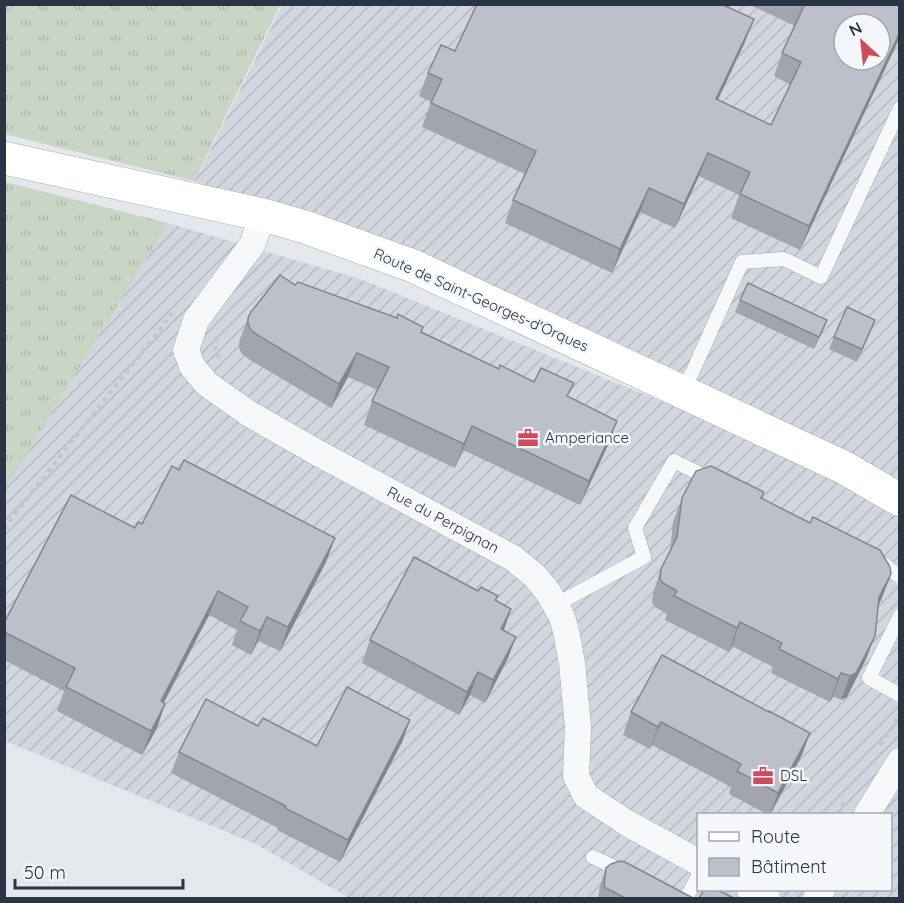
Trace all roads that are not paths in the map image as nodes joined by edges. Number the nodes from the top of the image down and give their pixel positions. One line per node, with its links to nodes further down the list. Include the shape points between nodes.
1 (900, 108): 4 (lane, via 821,277 784,259 742,262)
2 (4, 158): 3 (street, Route de Saint-Georges-d'Orques)
3 (263, 215): 4 (street, Route de Saint-Georges-d'Orques, via 305,226 413,266); 9 (street, Rue du Perpignan, via 252,245 196,320 186,350 192,366 207,384 248,413 513,558 535,576)
4 (681, 391): 6 (street, Route de Saint-Georges-d'Orques, via 843,467)
5 (727, 487): 9 (lane, via 674,461 635,528 644,557)
6 (900, 500)
7 (864, 554): 8 (lane)
8 (900, 578)
9 (555, 604): 15 (street, Rue du Perpignan, via 562,616 572,663 579,727 576,776 586,796)
10 (900, 616): 11 (lane, via 868,678)
11 (900, 695)
12 (900, 761): 13 (street)
13 (868, 813)
14 (593, 857): 16 (lane)
15 (697, 861)
16 (632, 876)
17 (697, 878): 19 (lane)
18 (752, 891): 20 (street)
19 (680, 897)
20 (767, 898)

